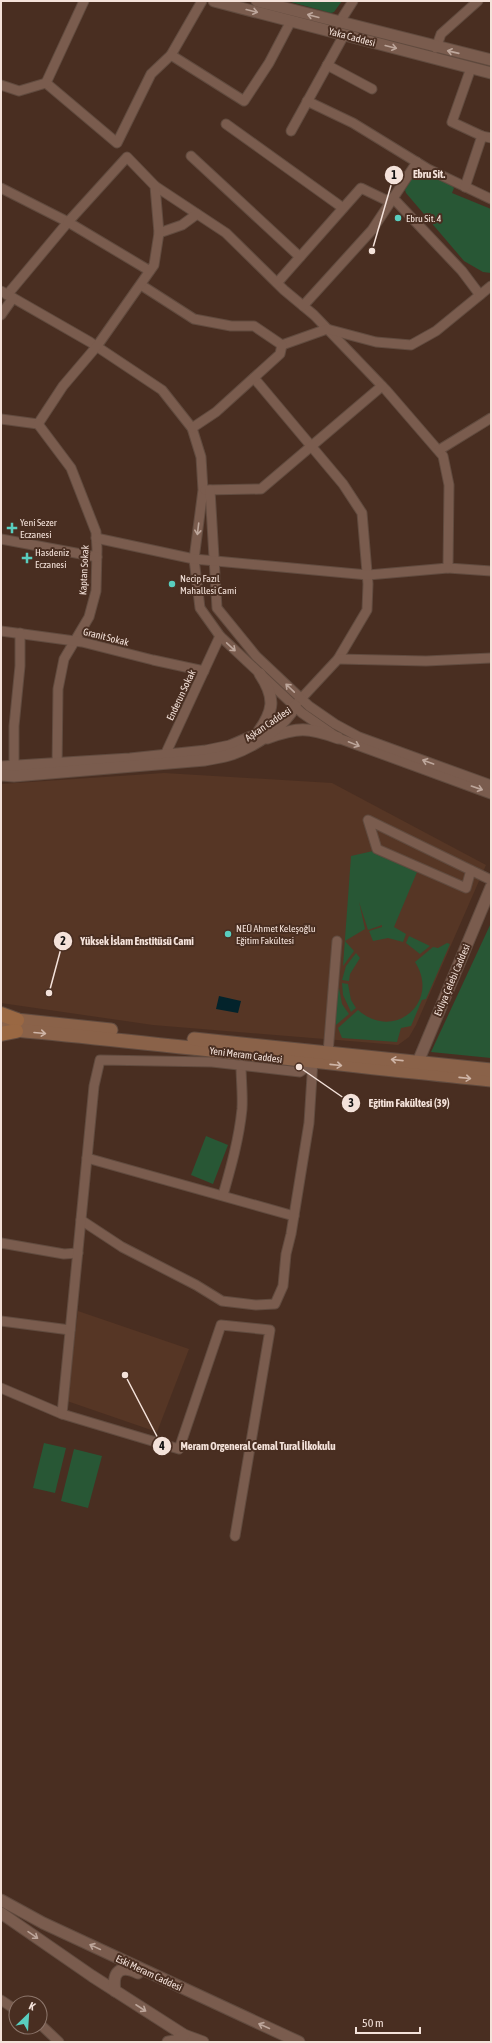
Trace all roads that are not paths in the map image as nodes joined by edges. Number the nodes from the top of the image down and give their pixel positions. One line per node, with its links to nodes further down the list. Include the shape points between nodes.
1 (84, 1): 17 (street)
2 (202, 1): 12 (street)
3 (214, 1): 8 (street, Yaka Caddesi, one-way to 8)
4 (257, 1): 7 (street, Yaka Caddesi)
5 (353, 1): 9 (street)
6 (478, 1): 11 (street, via 441,34)
7 (270, 2): 9 (street, Yaka Caddesi, one-way to 7)
8 (291, 21): 10 (street, Yaka Caddesi); 12 (street, via 270,63 244,101)
9 (339, 23): 11 (street, Yaka Caddesi)
10 (344, 35): 14 (street); 15 (street, Yaka Caddesi, one-way to 15)
11 (436, 48): 13 (street, Yaka Caddesi, one-way to 11)
12 (171, 55): 24 (street, via 151,74)
13 (491, 60)
14 (327, 65): 19 (street); 20 (street)
15 (471, 68): 16 (street, Yaka Caddesi); 23 (street, via 452,122)
16 (491, 72)
17 (46, 83): 18 (street, via 19,91); 24 (street)
18 (1, 85)
19 (372, 89)
20 (307, 102): 22 (street); 27 (street, via 353,123)
21 (226, 124): 33 (street)
22 (291, 131)
23 (486, 137): 29 (street)
24 (116, 143): 25 (street)
25 (127, 156): 28 (street); 35 (street)
26 (191, 156): 37 (street)
27 (417, 162): 29 (street); 32 (street)
28 (155, 186): 34 (street); 36 (street)
29 (465, 187): 31 (street)
30 (1, 188): 35 (street)
31 (491, 199)
32 (392, 200): 33 (street, via 361,188); 43 (street, via 462,271); 44 (street, via 372,230)
33 (343, 208): 37 (street)
34 (197, 214): 36 (street, via 182,225); 39 (street, via 226,232)
35 (68, 222): 38 (street); 42 (street)
36 (159, 233): 38 (street, via 154,265)
37 (300, 257): 39 (street)
38 (150, 271): 40 (street)
39 (277, 283): 44 (street)
40 (141, 285): 47 (street, via 194,319 231,326 254,326); 48 (street)
41 (491, 286): 43 (street)
42 (7, 295): 45 (street); 48 (street)
43 (480, 295): 46 (street, via 436,331 411,345 376,342)
44 (303, 306): 46 (street)
45 (1, 315)
46 (327, 329): 47 (street); 50 (street)
47 (282, 344): 49 (street, via 280,354)
48 (96, 346): 53 (street, via 63,386); 54 (street, via 162,390)
49 (254, 378): 54 (street, via 216,412); 55 (street)
50 (382, 386): 55 (street); 56 (street)
51 (491, 418): 56 (street)
52 (1, 419): 53 (street)
53 (38, 424): 58 (street, Kaptan Sokak, via 71,468 96,532)
54 (192, 428): 57 (street, via 201,457)
55 (311, 446): 57 (street, via 261,489); 65 (street, via 343,484 362,513)
56 (439, 450): 63 (street, via 444,456 449,485)
57 (206, 490): 61 (street, one-way to 61); 62 (street)
58 (96, 538): 60 (street, Kaptan Sokak); 61 (street)
59 (1, 539): 60 (street)
60 (97, 557): 69 (street, Kaptan Sokak, via 96,591 89,617)
61 (194, 559): 62 (street); 68 (street, via 200,608)
62 (214, 561): 65 (street); 74 (street, one-way to 62, via 217,608)
63 (448, 568): 64 (street); 65 (street)
64 (491, 571)
65 (368, 575): 71 (street, via 367,610)
66 (1, 631): 67 (street, Granit Sokak)
67 (20, 633): 69 (street, Granit Sokak); 80 (street)
68 (220, 636): 72 (street, Enderun Sokak); 73 (street, one-way to 73)
69 (76, 641): 72 (street, Granit Sokak); 79 (street, Kaptan Sokak, via 64,659 58,689)
70 (491, 658): 71 (street, via 426,661)
71 (338, 659): 74 (street)
72 (204, 671): 77 (street, Enderun Sokak)
73 (260, 674): 74 (street); 75 (street, via 270,689 272,704)
74 (298, 702): 75 (street, Aşkan Caddesi); 76 (street); 82 (street, one-way to 74, via 359,737)
75 (258, 737): 76 (street, via 300,729 316,730); 77 (street, Aşkan Caddesi, via 230,746)
76 (338, 738): 83 (street, one-way to 83)
77 (165, 759): 79 (street, Aşkan Caddesi)
78 (1, 768): 80 (street, Aşkan Caddesi)
79 (57, 768): 80 (street, Aşkan Caddesi)
80 (14, 772): 81 (street, Aşkan Caddesi)
81 (1, 775)
82 (491, 785)
83 (491, 794)
84 (471, 870): 84 (street, via 416,843 368,820 377,849 466,888); 85 (street)
85 (491, 880)
86 (491, 887): 96 (street, Evliya Çelebi Caddesi)
87 (337, 941): 93 (street)
88 (1, 1014): 90 (main road)
89 (1, 1019): 90 (main road, Yeni Meram Caddesi)
90 (17, 1025): 91 (main road, Yeni Meram Caddesi); 92 (main road); 94 (main road, Yeni Meram Caddesi)
91 (1, 1029)
92 (1, 1034)
93 (328, 1053): 94 (main road, Yeni Meram Caddesi); 96 (main road, Yeni Meram Caddesi, one-way to 93)
94 (313, 1057): 95 (street, via 300,1072); 96 (main road, Yeni Meram Caddesi, one-way to 96); 101 (street, via 309,1123)
95 (241, 1066): 99 (street, via 212,1062 100,1060 94,1086); 100 (street, via 242,1108 235,1152)
96 (416, 1067): 97 (main road, Yeni Meram Caddesi); 98 (main road, Yeni Meram Caddesi, one-way to 98)
97 (491, 1070)
98 (491, 1080)
99 (87, 1158): 100 (street); 102 (street)
100 (223, 1195): 101 (street)
101 (294, 1216): 102 (street, via 286,1254 283,1286 275,1304 256,1305 222,1301 122,1246)
102 (81, 1220): 104 (street)
103 (1, 1243): 104 (street, via 64,1254)
104 (78, 1253): 106 (street)
105 (1, 1321): 106 (street)
106 (70, 1330): 108 (street)
107 (1, 1388): 108 (street)
108 (62, 1414): 109 (street, via 179,1449 221,1325 270,1330)
109 (234, 1536)
110 (1, 1900): 113 (street, Eski Meram Caddesi, one-way to 110, via 42,1923)
111 (1, 1913): 112 (street, one-way to 112)
112 (115, 1991): 113 (street, via 113,1981 117,1974 122,1969 129,1969 194,2000); 115 (street, one-way to 115)
113 (222, 2007): 119 (street, Eski Meram Caddesi, one-way to 113)
114 (48, 2032): 116 (street)
115 (184, 2035): 117 (street); 118 (street)
116 (59, 2042)
117 (168, 2042)
118 (203, 2042)
119 (299, 2042)

